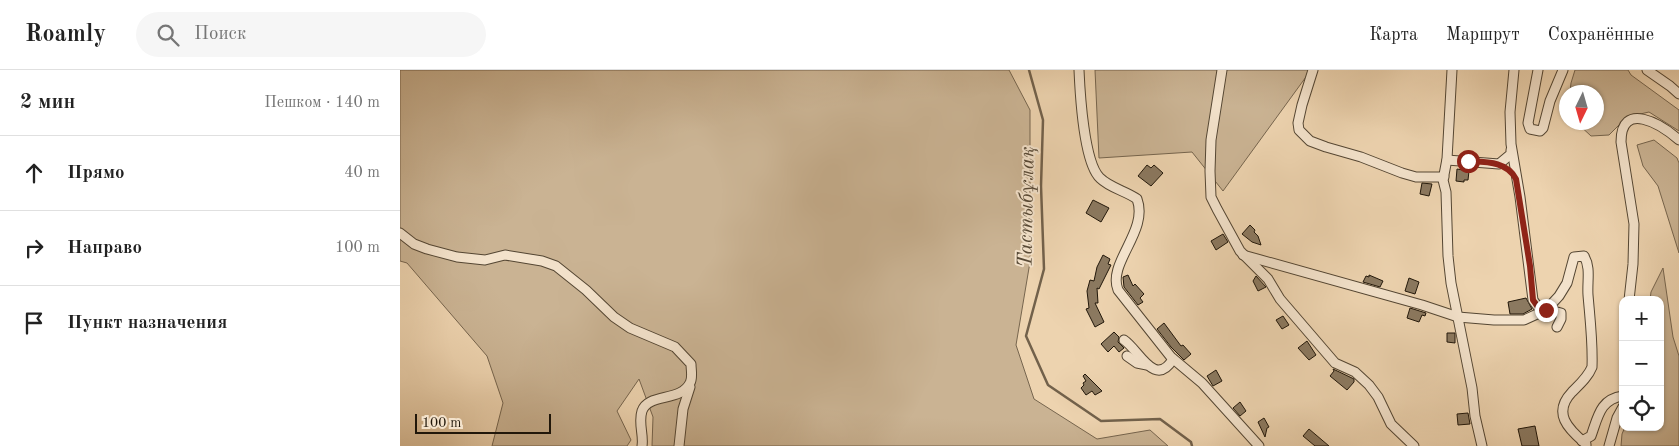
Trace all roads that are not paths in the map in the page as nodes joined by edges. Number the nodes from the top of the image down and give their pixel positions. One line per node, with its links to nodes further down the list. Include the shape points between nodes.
1 (1079, 70): 24 (street, via 1092,166 1102,180 1138,199 1140,205 1138,224 1116,272 1115,284 1122,298)
2 (1222, 70): 17 (street, via 1211,140 1212,197)
3 (1313, 70): 14 (street, via 1298,123 1299,130 1310,141 1402,174)
4 (1452, 70): 12 (street)
5 (1514, 70): 11 (street, via 1510,112)
6 (1538, 70): 7 (street, via 1528,123 1535,131 1543,128)
7 (1563, 70)
8 (1647, 70): 9 (street)
9 (1679, 94)
10 (1679, 140): 18 (street, via 1640,118 1624,124 1621,132 1634,224)
11 (1512, 150): 13 (street); 15 (street)
12 (1447, 160): 13 (street); 14 (street)
13 (1499, 164): 15 (street)
14 (1444, 177): 20 (street, via 1448,256)
15 (1516, 179): 19 (street, via 1533,300)
16 (400, 233): 26 (street, via 414,244 449,255 485,260 506,255 556,266 614,318 675,347 691,364)
17 (1243, 254): 20 (street); 34 (street, via 1335,363 1355,372 1369,385 1391,424)
18 (1629, 296)
19 (1546, 310): 20 (street, via 1524,320); 21 (street, via 1561,313); 30 (street, via 1567,284 1574,257 1584,256 1588,270 1592,367 1563,405 1568,427)
20 (1458, 317): 35 (street)
21 (1557, 327)
22 (1124, 340): 25 (street)
23 (1127, 356): 25 (street, via 1132,361)
24 (1173, 359): 25 (street, via 1163,370); 33 (street, via 1202,383)
25 (1147, 365)
26 (691, 382): 31 (street, via 684,391 647,403 642,410 640,425); 32 (street)
27 (1619, 397): 29 (street, via 1603,405)
28 (1619, 414): 36 (street)
29 (1590, 441): 30 (street)
30 (1584, 443)
31 (642, 446)
32 (679, 446)
33 (1259, 446)
34 (1414, 446)
35 (1482, 446)
36 (1609, 446)

